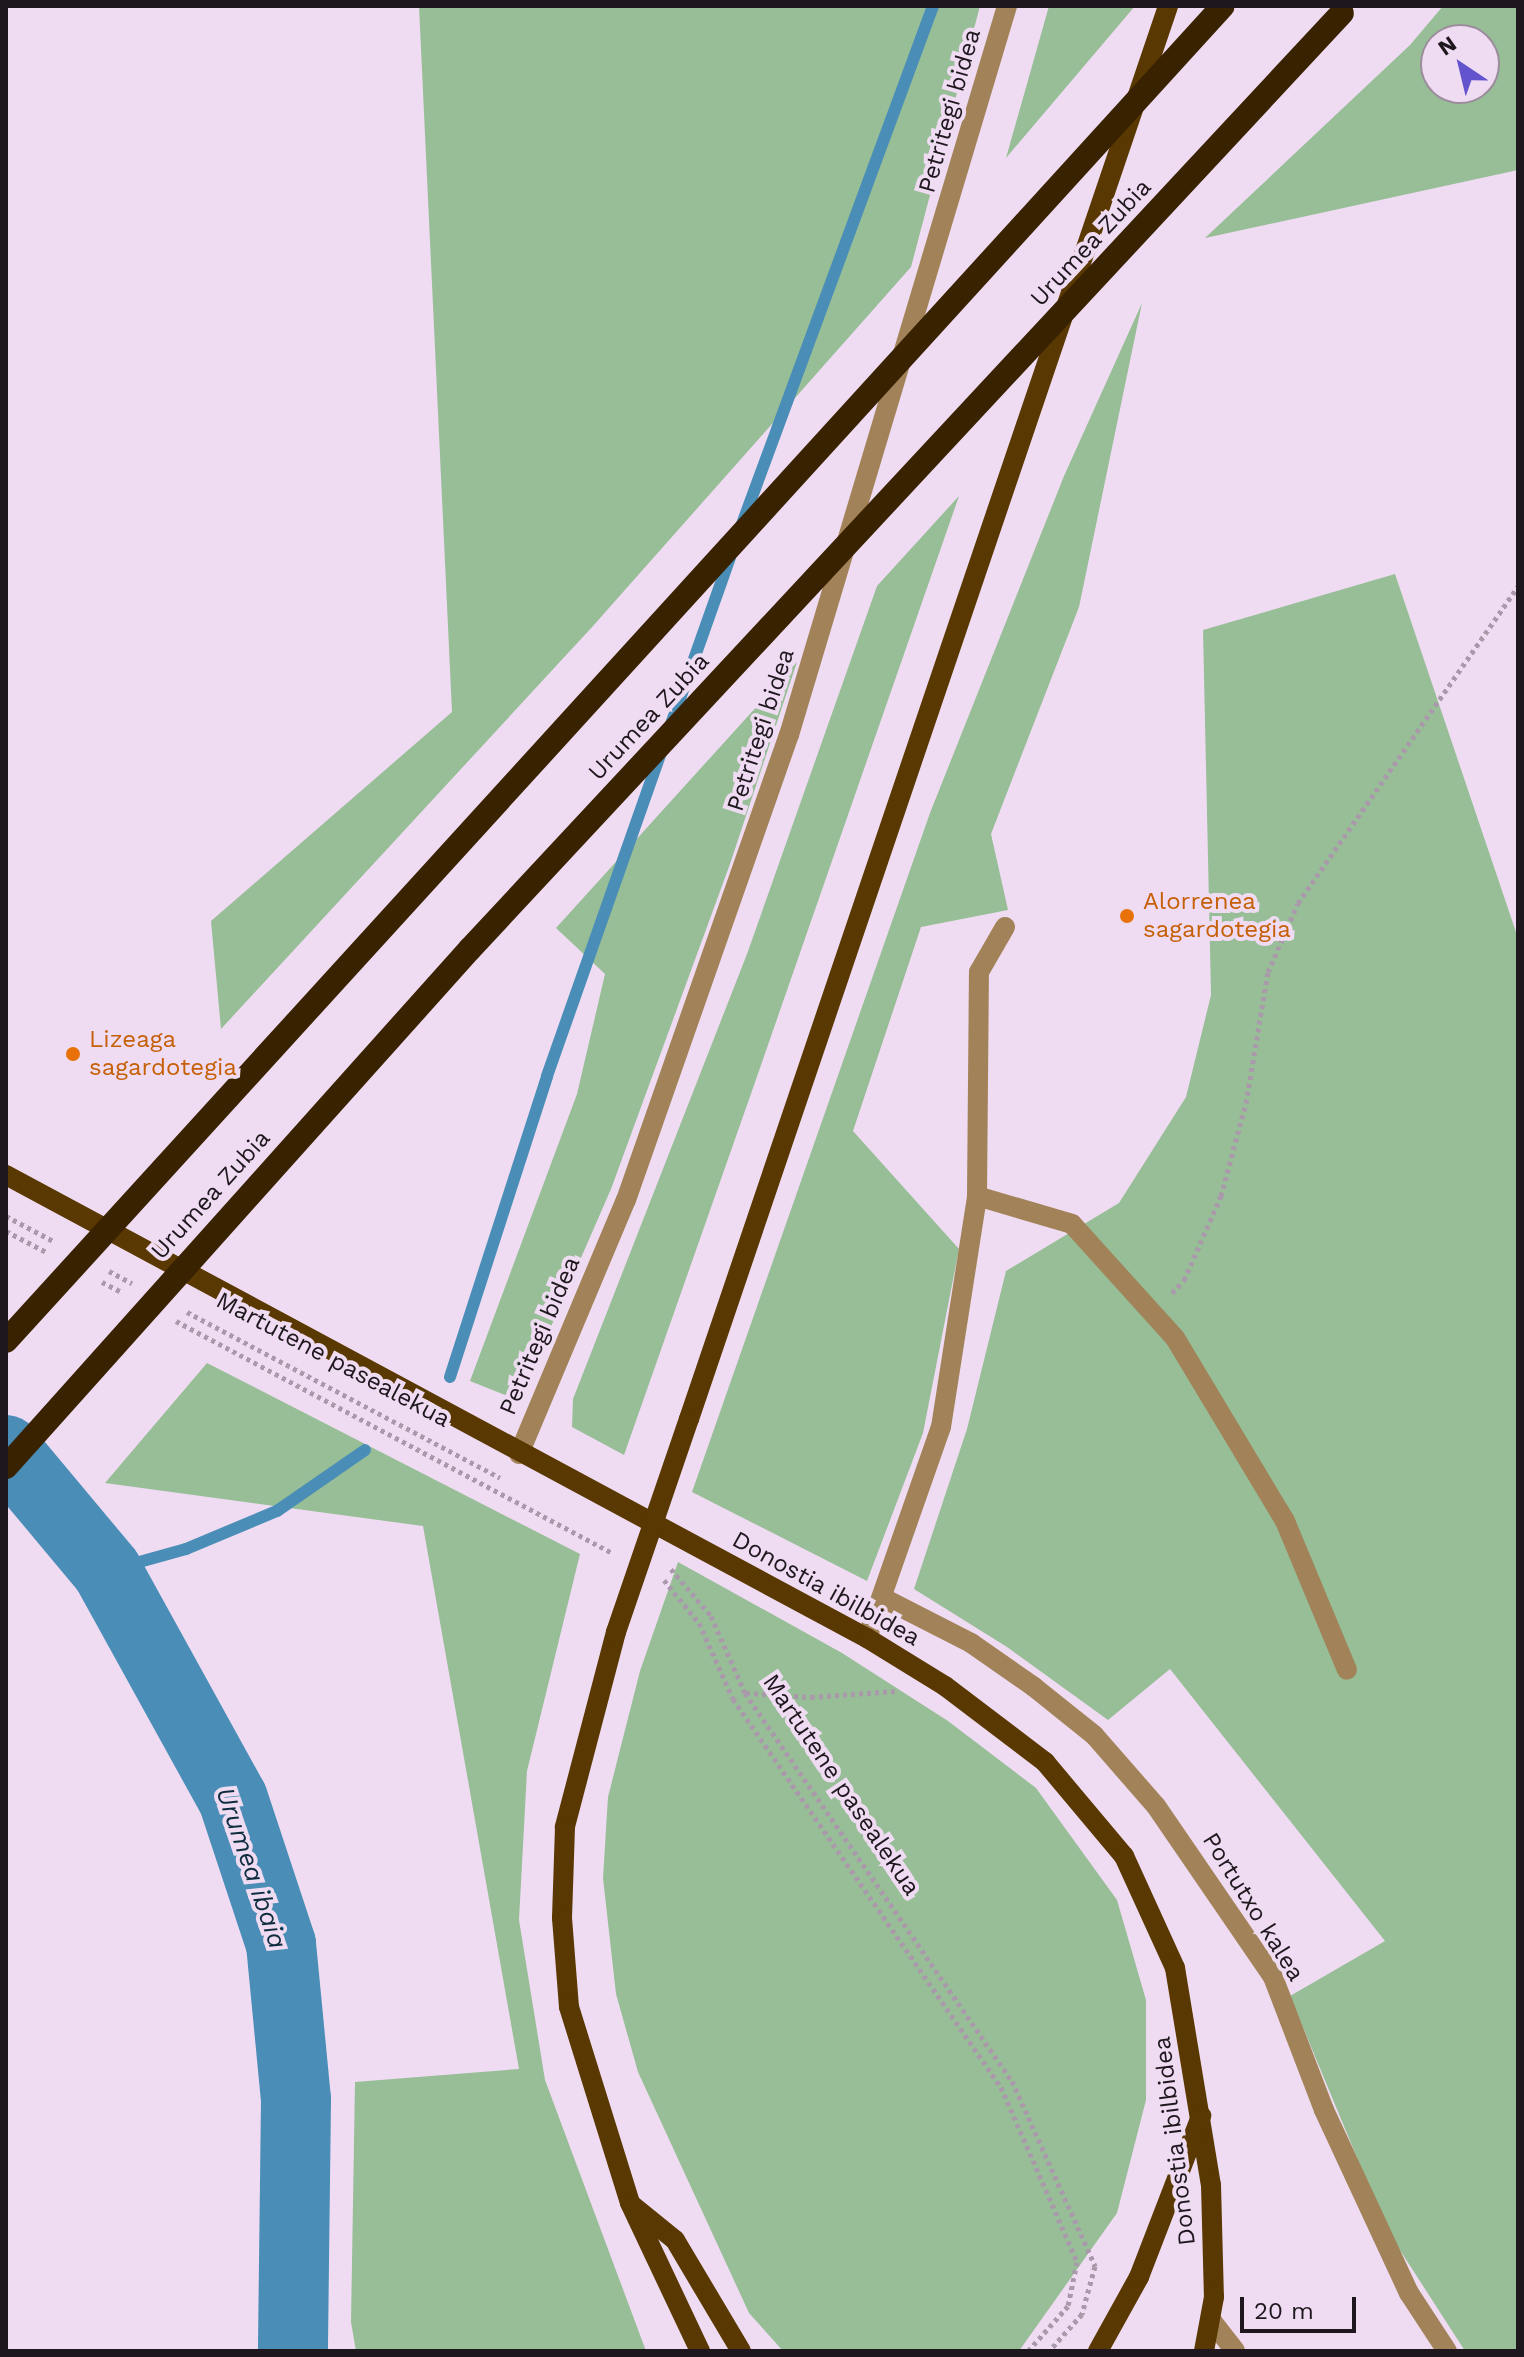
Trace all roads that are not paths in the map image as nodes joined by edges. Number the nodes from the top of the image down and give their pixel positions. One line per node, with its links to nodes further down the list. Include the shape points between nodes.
1 (1007, 6): 9 (street, Petritegi bidea, via 789,735 626,1200)
2 (1168, 6): 15 (main road, bridge, via 616,1632 565,1827 562,1918 569,2007)
3 (1223, 6): 8 (highway, bridge)
4 (1342, 13): 10 (highway, Urumea Zubia, bridge, via 470,949)
5 (1005, 927): 7 (street, via 979,972)
6 (6, 1175): 9 (main road, Donostia ibilbidea)
7 (977, 1196): 11 (street, via 941,1427); 13 (street, via 1072,1224 1175,1338 1285,1521)
8 (6, 1341)
9 (519, 1454): 12 (main road, Donostia ibilbidea)
10 (6, 1467)
11 (885, 1599): 12 (street); 21 (street, Portutxo kalea, via 971,1643 1034,1687 1094,1735 1156,1806 1273,1977 1324,2110 1402,2279)
12 (867, 1638): 14 (main road, Donostia ibilbidea, via 945,1686 1045,1762 1124,1856 1175,1968)
13 (1347, 1670)
14 (1203, 2112): 16 (main road, Donostia ibilbidea, via 1215,2259); 19 (main road, via 1139,2277)
15 (630, 2203): 17 (main road); 18 (main road, via 675,2240)
16 (1206, 2341): 20 (street, Donostia ibilbidea)
17 (700, 2351)
18 (741, 2351)
19 (1098, 2351)
20 (1235, 2351)
21 (1447, 2351)

